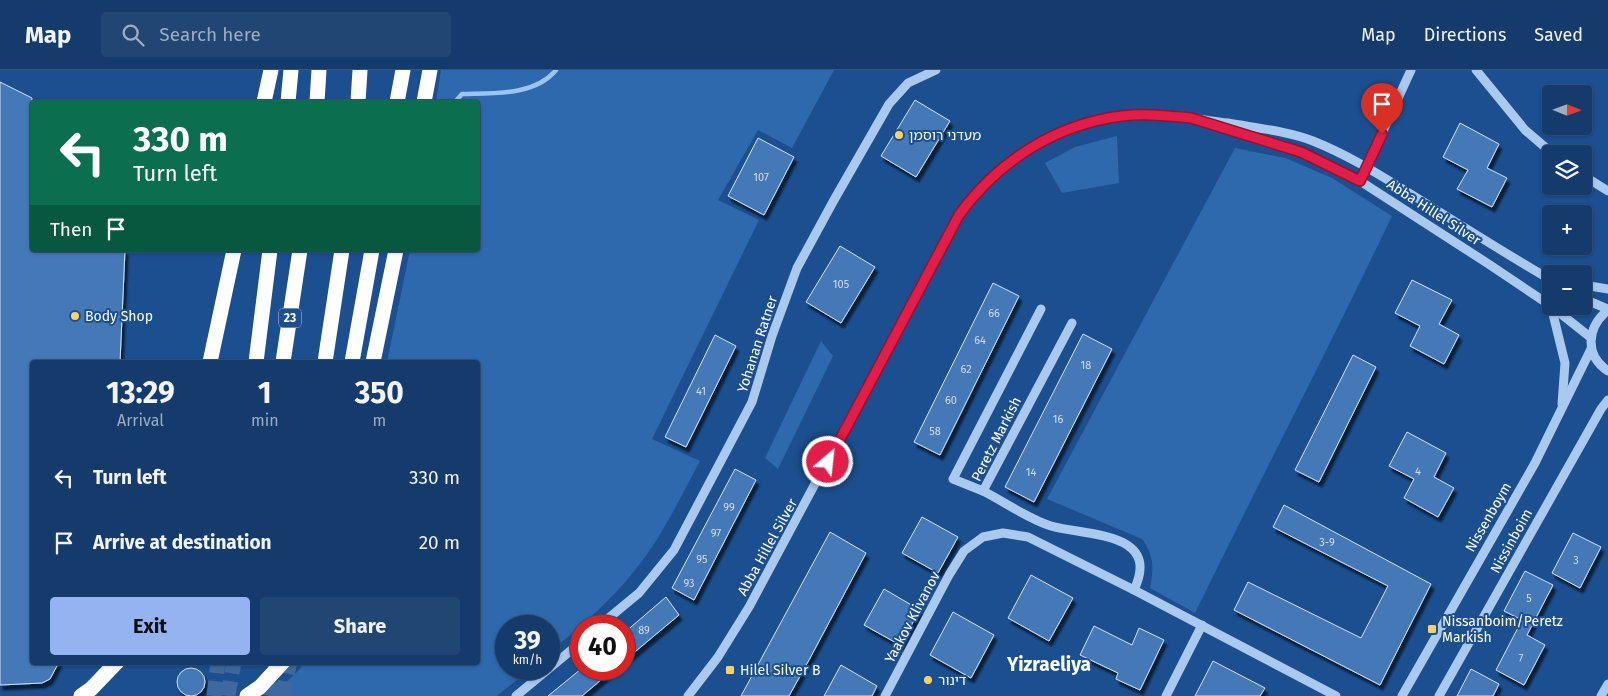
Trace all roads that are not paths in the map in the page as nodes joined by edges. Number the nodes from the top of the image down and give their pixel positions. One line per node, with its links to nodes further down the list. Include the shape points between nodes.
1 (271, 70): 11 (highway)
2 (284, 70): 12 (highway)
3 (291, 70): 13 (highway)
4 (319, 70): 14 (highway)
5 (360, 70): 15 (highway)
6 (402, 70): 16 (highway)
7 (430, 70): 17 (highway)
8 (936, 70): 53 (street, Yohanan Ratner, via 908,83 889,104 797,268 752,402 674,550 639,593)
9 (1411, 70): 20 (street)
10 (1476, 70): 19 (street, via 1525,130)
11 (264, 100)
12 (286, 100)
13 (286, 100)
14 (317, 100)
15 (358, 100)
16 (397, 100)
17 (424, 100)
18 (1191, 118): 20 (street, Abba Hillel Silver, via 1312,140); 21 (street, Abba Hillel Silver, via 1301,152); 62 (street, Abba Hillel Silver, via 1122,116 1078,125 1021,154 976,191 959,215 749,607 718,657)
19 (1542, 145)
20 (1367, 166): 21 (street); 30 (street, Abba Hillel Silver)
21 (1360, 181): 33 (street, Abba Hillel Silver)
22 (1592, 181): 23 (street)
23 (1608, 191)
24 (234, 252): 42 (highway)
25 (270, 252): 43 (highway)
26 (300, 252): 44 (highway, 23)
27 (342, 252): 45 (highway)
28 (372, 252): 46 (highway)
29 (396, 252): 47 (highway)
30 (1542, 274)
31 (1592, 286): 32 (street)
32 (1608, 289)
33 (1542, 300)
34 (1592, 303): 36 (street)
35 (1041, 308): 51 (street, via 953,479)
36 (1608, 310): 40 (street, via 1594,326)
37 (1553, 315): 50 (street, via 1565,363)
38 (1562, 315): 40 (street, Abba Hillel Silver)
39 (1072, 323): 51 (street, Peretz Markish)
40 (1590, 337): 41 (street)
41 (1591, 349): 48 (street); 50 (street, Nissenboym)
42 (210, 360)
43 (256, 360)
44 (283, 360)
45 (325, 360)
46 (352, 360)
47 (373, 360)
48 (1608, 371)
49 (1608, 400): 67 (street, Nissinboim)
50 (1561, 414): 66 (street, Nissenboym)
51 (983, 491): 52 (street, Peretz Markish, via 1050,525 1115,538 1129,545 1138,554 1140,566)
52 (1134, 590): 54 (street); 63 (street, Yaakov Klivanov, via 1028,537 1003,533 983,538 964,551 949,575)
53 (612, 615)
54 (1202, 625): 64 (street); 65 (street)
55 (570, 651): 61 (street)
56 (114, 665): 59 (highway)
57 (280, 665): 60 (highway, bridge, via 260,687)
58 (1608, 684): 68 (street)
59 (80, 696)
60 (246, 696)
61 (516, 696)
62 (688, 696)
63 (885, 696)
64 (1166, 696)
65 (1336, 696)
66 (1402, 696)
67 (1439, 696)
68 (1600, 696)

